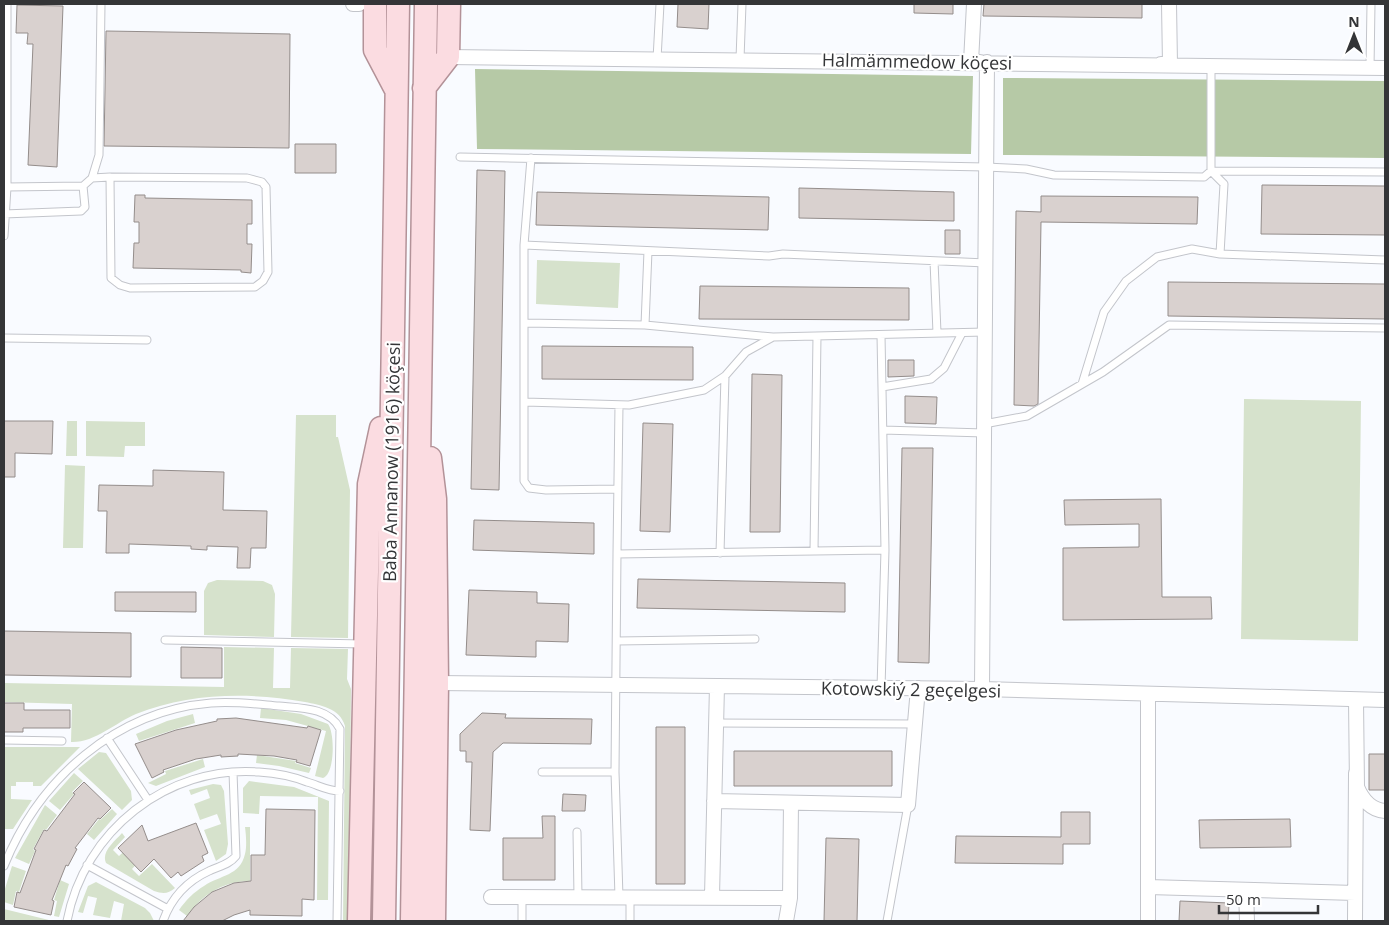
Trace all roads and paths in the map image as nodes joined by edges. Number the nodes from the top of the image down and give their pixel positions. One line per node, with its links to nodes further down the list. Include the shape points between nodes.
1 (7, 4): 33 (lane)
2 (100, 4): 30 (lane, via 99,155)
3 (353, 4): 4 (street)
4 (359, 4): 5 (street)
5 (375, 4): 24 (main road, via 375,50)
6 (398, 4): 24 (main road, Baba Annanow (1916) köçesi)
7 (426, 4): 23 (main road, Baba Annanow (1916) köçesi)
8 (449, 4): 14 (main road)
9 (660, 4): 15 (lane)
10 (742, 4): 16 (lane)
11 (974, 4): 17 (street)
12 (1169, 4): 19 (street)
13 (1371, 4): 21 (lane)
14 (448, 57): 15 (street, Halmämmedow köçesi); 23 (main road)
15 (657, 59): 16 (street, Halmämmedow köçesi)
16 (740, 59): 17 (street, Halmämmedow köçesi)
17 (972, 62): 18 (street, Halmämmedow köçesi); 19 (street)
18 (987, 62): 19 (street, Halmämmedow köçesi); 27 (street)
19 (1170, 64): 20 (street, Halmämmedow köçesi)
20 (1211, 65): 21 (street, Halmämmedow köçesi); 28 (lane)
21 (1370, 68): 22 (street, Halmämmedow köçesi)
22 (1385, 68)
23 (424, 88): 53 (main road, Baba Annanow (1916) köçesi)
24 (398, 93): 54 (main road, Baba Annanow (1916) köçesi)
25 (460, 157): 26 (lane)
26 (531, 158): 27 (lane); 36 (lane)
27 (986, 166): 28 (lane, via 1054,175 1204,177); 41 (street)
28 (1211, 171): 29 (lane); 38 (lane, via 1224,184)
29 (1385, 172)
30 (92, 178): 31 (lane); 32 (lane)
31 (110, 178): 31 (lane, via 247,178 262,182 266,187 268,272 263,281 255,287 130,288 120,285 111,278)
32 (84, 186): 33 (lane); 34 (lane, via 85,207 81,211)
33 (7, 187): 34 (lane)
34 (5, 214): 35 (lane)
35 (4, 236)
36 (524, 245): 37 (lane); 42 (lane)
37 (648, 251): 39 (lane); 43 (lane)
38 (1220, 254): 40 (lane); 56 (lane, via 1192,249 1157,257 1126,281 1104,312)
39 (934, 260): 41 (lane); 47 (lane)
40 (1385, 260)
41 (986, 262): 45 (street)
42 (524, 323): 43 (lane); 58 (lane)
43 (645, 325): 50 (lane)
44 (1385, 328): 56 (lane, via 1169,325)
45 (985, 332): 46 (lane); 60 (street)
46 (962, 333): 47 (lane); 57 (lane, via 944,368 930,379)
47 (937, 334): 48 (lane)
48 (881, 335): 49 (lane); 57 (lane)
49 (816, 336): 50 (lane); 64 (lane)
50 (773, 337): 55 (lane, via 746,352)
51 (4, 338): 52 (lane)
52 (147, 340)
53 (420, 374): 71 (main road, via 435,498); 113 (main road, Baba Annanow (1916) köçesi)
54 (392, 376): 70 (main road, via 370,484); 112 (main road, Baba Annanow (1916) köçesi)
55 (725, 376): 59 (lane, via 704,390); 66 (lane)
56 (1082, 384): 60 (lane, via 1027,416)
57 (882, 387): 61 (lane)
58 (525, 402): 59 (lane); 62 (lane, via 522,471 529,488)
59 (619, 405): 62 (lane)
60 (984, 428): 61 (lane); 76 (street)
61 (883, 430): 63 (lane)
62 (618, 490): 65 (lane)
63 (885, 550): 64 (lane); 74 (lane)
64 (814, 551): 66 (lane)
65 (617, 554): 66 (lane); 69 (lane)
66 (720, 554)
67 (755, 639): 69 (lane)
68 (165, 640): 70 (lane)
69 (617, 641): 72 (lane)
70 (366, 644): 111 (main road)
71 (437, 683): 72 (street, Kotowskiý 2 geçelgesi); 114 (main road)
72 (616, 685): 73 (street, Kotowskiý 2 geçelgesi); 87 (lane)
73 (717, 686): 74 (street, Kotowskiý 2 geçelgesi); 80 (street)
74 (881, 688): 75 (street, Kotowskiý 2 geçelgesi)
75 (918, 688): 76 (street, Kotowskiý 2 geçelgesi); 81 (street)
76 (982, 690): 77 (street, Kotowskiý 2 geçelgesi)
77 (1148, 694): 78 (street, Kotowskiý 2 geçelgesi); 98 (street)
78 (1356, 700): 79 (street, Kotowskiý 2 geçelgesi); 88 (street)
79 (1385, 700)
80 (716, 723): 81 (lane); 91 (street)
81 (915, 724): 93 (street)
82 (107, 738): 89 (lane, via 160,714 204,704 250,703 318,711 334,719 340,728); 90 (lane); 97 (lane, via 80,758 48,790 21,829)
83 (4, 740): 84 (lane)
84 (62, 741)
85 (233, 772): 89 (lane, via 287,776); 90 (lane, via 188,781); 107 (lane, via 236,856 229,863 193,881)
86 (542, 772): 87 (lane)
87 (615, 772): 105 (lane)
88 (1356, 773): 94 (street, via 1361,796 1369,805); 100 (street)
89 (340, 791): 110 (lane)
90 (148, 800): 96 (lane, via 112,830)
91 (714, 801): 92 (street); 101 (street)
92 (791, 803): 93 (street); 106 (street)
93 (908, 805): 118 (lane)
94 (1385, 811)
95 (577, 832): 104 (lane)
96 (87, 865): 107 (lane); 108 (lane)
97 (4, 866)
98 (1148, 887): 99 (street); 119 (street)
99 (1246, 891): 100 (street); 120 (street)
100 (1355, 893): 121 (street)
101 (712, 896): 105 (street); 106 (street)
102 (491, 897): 103 (street)
103 (522, 897): 104 (street); 115 (lane)
104 (578, 897): 105 (street)
105 (625, 897): 116 (lane)
106 (790, 898): 117 (street)
107 (168, 909): 109 (lane)
108 (67, 921)
109 (163, 921)
110 (337, 921)
111 (360, 921)
112 (384, 921)
113 (412, 921)
114 (434, 921)
115 (522, 921)
116 (630, 921)
117 (786, 921)
118 (887, 921)
119 (1148, 921)
120 (1247, 921)
121 (1355, 921)

